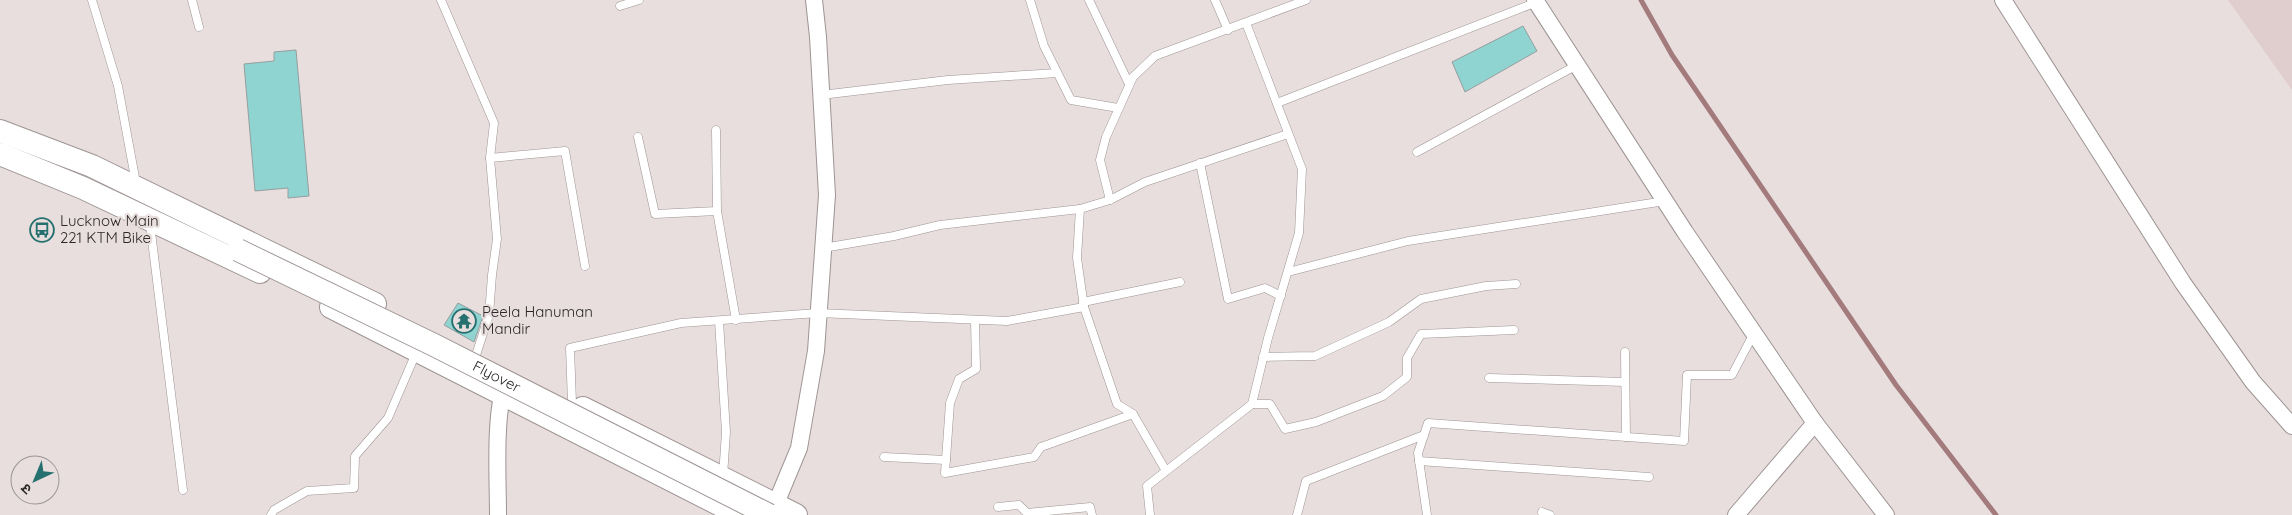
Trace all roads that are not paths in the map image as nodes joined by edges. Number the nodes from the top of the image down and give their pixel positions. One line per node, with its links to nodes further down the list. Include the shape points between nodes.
1 (92, 0): 32 (lane, via 118,86)
2 (192, 0): 14 (lane)
3 (441, 0): 28 (lane, via 494,123)
4 (640, 0): 12 (lane)
5 (814, 0): 19 (street)
6 (1030, 0): 17 (lane, via 1044,46)
7 (1089, 0): 18 (lane)
8 (1215, 0): 15 (lane)
9 (1306, 0): 13 (lane)
10 (2003, 0): 63 (street, via 2183,283 2253,382)
11 (1536, 1): 16 (street); 20 (lane)
12 (620, 6)
13 (1246, 23): 15 (lane); 20 (lane)
14 (199, 27)
15 (1228, 30): 18 (lane, via 1155,56)
16 (1577, 65): 26 (lane); 31 (street)
17 (1057, 73): 19 (lane, via 948,80); 21 (lane, via 1071,100)
18 (1129, 84): 21 (lane)
19 (822, 95): 38 (street, via 827,195)
20 (1277, 103): 24 (lane)
21 (1118, 108): 30 (lane, via 1100,160)
22 (716, 130): 34 (lane)
23 (0, 131): 32 (main road, via 92,166)
24 (1288, 134): 29 (lane); 40 (lane, via 1302,169 1299,233)
25 (638, 137): 34 (lane, via 655,214)
26 (1417, 152)
27 (0, 154): 32 (main road, via 83,188)
28 (490, 158): 39 (lane, via 565,152); 53 (lane, via 497,239 490,315)
29 (1200, 164): 30 (lane, via 1145,182); 43 (lane, via 1228,299 1265,288)
30 (1110, 200): 33 (lane)
31 (1665, 201): 40 (lane, via 1408,241); 50 (street)
32 (144, 206): 35 (main road); 36 (main road); 72 (lane)
33 (1080, 209): 38 (lane, via 940,225); 44 (lane, via 1077,258)
34 (717, 211): 46 (lane)
35 (194, 216): 37 (main road, Flyover); 53 (main road)
36 (183, 236): 37 (main road, Flyover); 51 (main road)
37 (230, 246): 74 (main road, Flyover, bridge)
38 (823, 248): 45 (street)
39 (585, 266)
40 (1288, 272): 43 (lane)
41 (1180, 282): 44 (lane)
42 (1516, 284): 54 (lane, via 1486,286 1421,299 1389,322 1315,356)
43 (1281, 296): 54 (lane)
44 (1084, 305): 47 (lane, via 1007,321); 61 (lane, via 1117,404)
45 (818, 313): 46 (lane); 47 (lane); 74 (street, via 816,351 799,448)
46 (736, 320): 48 (lane)
47 (975, 320): 67 (lane, via 976,370 959,379 950,403)
48 (720, 321): 59 (lane, via 681,324 570,348); 71 (lane, via 726,432)
49 (1514, 330): 60 (lane, via 1422,334 1407,358 1407,377 1383,396 1316,422 1285,428 1270,404)
50 (1754, 333): 62 (street); 65 (lane, via 1732,375 1687,375 1684,441)
51 (417, 351): 58 (main road); 76 (lane, via 388,418 355,456 354,488 307,491)
52 (1625, 352): 57 (lane)
53 (476, 355): 55 (main road)
54 (1263, 357): 60 (lane)
55 (510, 372): 58 (street); 59 (main road)
56 (1489, 378): 57 (lane)
57 (1625, 382): 65 (lane)
58 (502, 394): 77 (street); 78 (main road)
59 (572, 403): 71 (main road)
60 (1252, 404): 69 (lane)
61 (1133, 414): 67 (lane, via 1041,447 1034,457 945,473); 69 (lane)
62 (1814, 423): 85 (street); 86 (street)
63 (2292, 426)
64 (1424, 435): 65 (lane, via 1428,423); 68 (lane); 82 (lane, via 1306,481)
65 (1626, 437)
66 (884, 458): 67 (lane)
67 (946, 460)
68 (1419, 461): 70 (lane); 83 (lane)
69 (1166, 471): 81 (lane, via 1147,486)
70 (1649, 477)
71 (723, 478): 74 (main road)
72 (184, 490)
73 (998, 507): 80 (lane, via 1019,505 1027,512 1090,507)
74 (771, 511): 79 (main road)
75 (1542, 512): 84 (lane)
76 (271, 515)
77 (498, 515)
78 (740, 515)
79 (796, 515)
80 (1092, 515)
81 (1150, 515)
82 (1297, 515)
83 (1427, 515)
84 (1550, 515)
85 (1736, 515)
86 (1886, 515)

